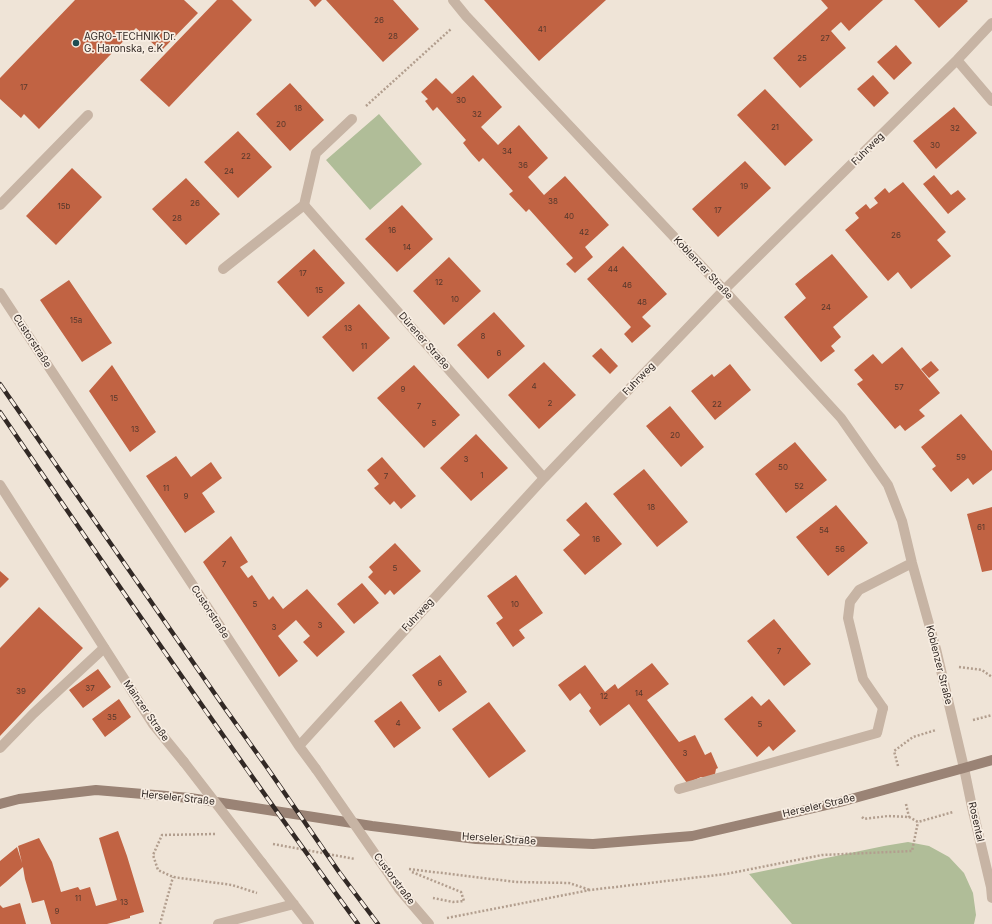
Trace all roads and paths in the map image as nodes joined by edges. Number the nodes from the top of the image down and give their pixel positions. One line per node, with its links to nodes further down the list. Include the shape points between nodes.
1 (453, 0): 2 (street, Koblenzer Straße)
2 (466, 16): 7 (path); 11 (street, Koblenzer Straße)
3 (992, 23): 4 (street, Fuhrweg)
4 (957, 60): 5 (street); 11 (street, Fuhrweg)
5 (992, 101)
6 (88, 115): 9 (street)
7 (352, 119): 8 (street, via 316,153)
8 (304, 204): 10 (street); 13 (street, Dürener Straße)
9 (0, 205)
10 (223, 269)
11 (724, 290): 13 (street, Fuhrweg); 15 (street, Koblenzer Straße, via 841,418 888,485 902,521)
12 (0, 293): 21 (street, Custorstraße)
13 (544, 478): 21 (street, Fuhrweg)
14 (0, 485): 16 (street, Mainzer Straße)
15 (912, 563): 17 (street, Koblenzer Straße); 26 (street, via 859,590 850,602 848,618 863,680 883,708 876,733)
16 (104, 648): 22 (street); 36 (street, Mainzer Straße, bridge, via 153,724)
17 (938, 662): 18 (path, via 982,670); 20 (street, Koblenzer Straße)
18 (992, 677)
19 (992, 715): 20 (path)
20 (954, 725): 24 (street, Koblenzer Straße); 25 (path, via 913,737 894,751)
21 (299, 746): 37 (street, Custorstraße, bridge, via 399,889)
22 (0, 748)
23 (992, 760): 24 (main road, Herseler Straße)
24 (964, 768): 25 (main road, Herseler Straße); 35 (street, Rosental)
25 (902, 785): 27 (main road, Herseler Straße, via 692,836 593,844 476,839 364,825 190,798 96,790 19,799); 33 (path, via 909,817 918,822 912,851 822,855 726,874)
26 (679, 789)
27 (0, 804)
28 (217, 834): 31 (path, via 162,835 153,855 158,870)
29 (271, 844): 30 (path)
30 (355, 859)
31 (173, 878): 32 (path); 38 (path)
32 (232, 885)
33 (590, 890): 34 (path, via 569,884 516,882 408,870 461,892 464,900 453,902); 37 (path)
34 (432, 898)
35 (992, 898)
36 (294, 904): 39 (street); 40 (street, Mainzer Straße)
37 (428, 923)
38 (160, 924)
39 (218, 924)
40 (309, 924)

